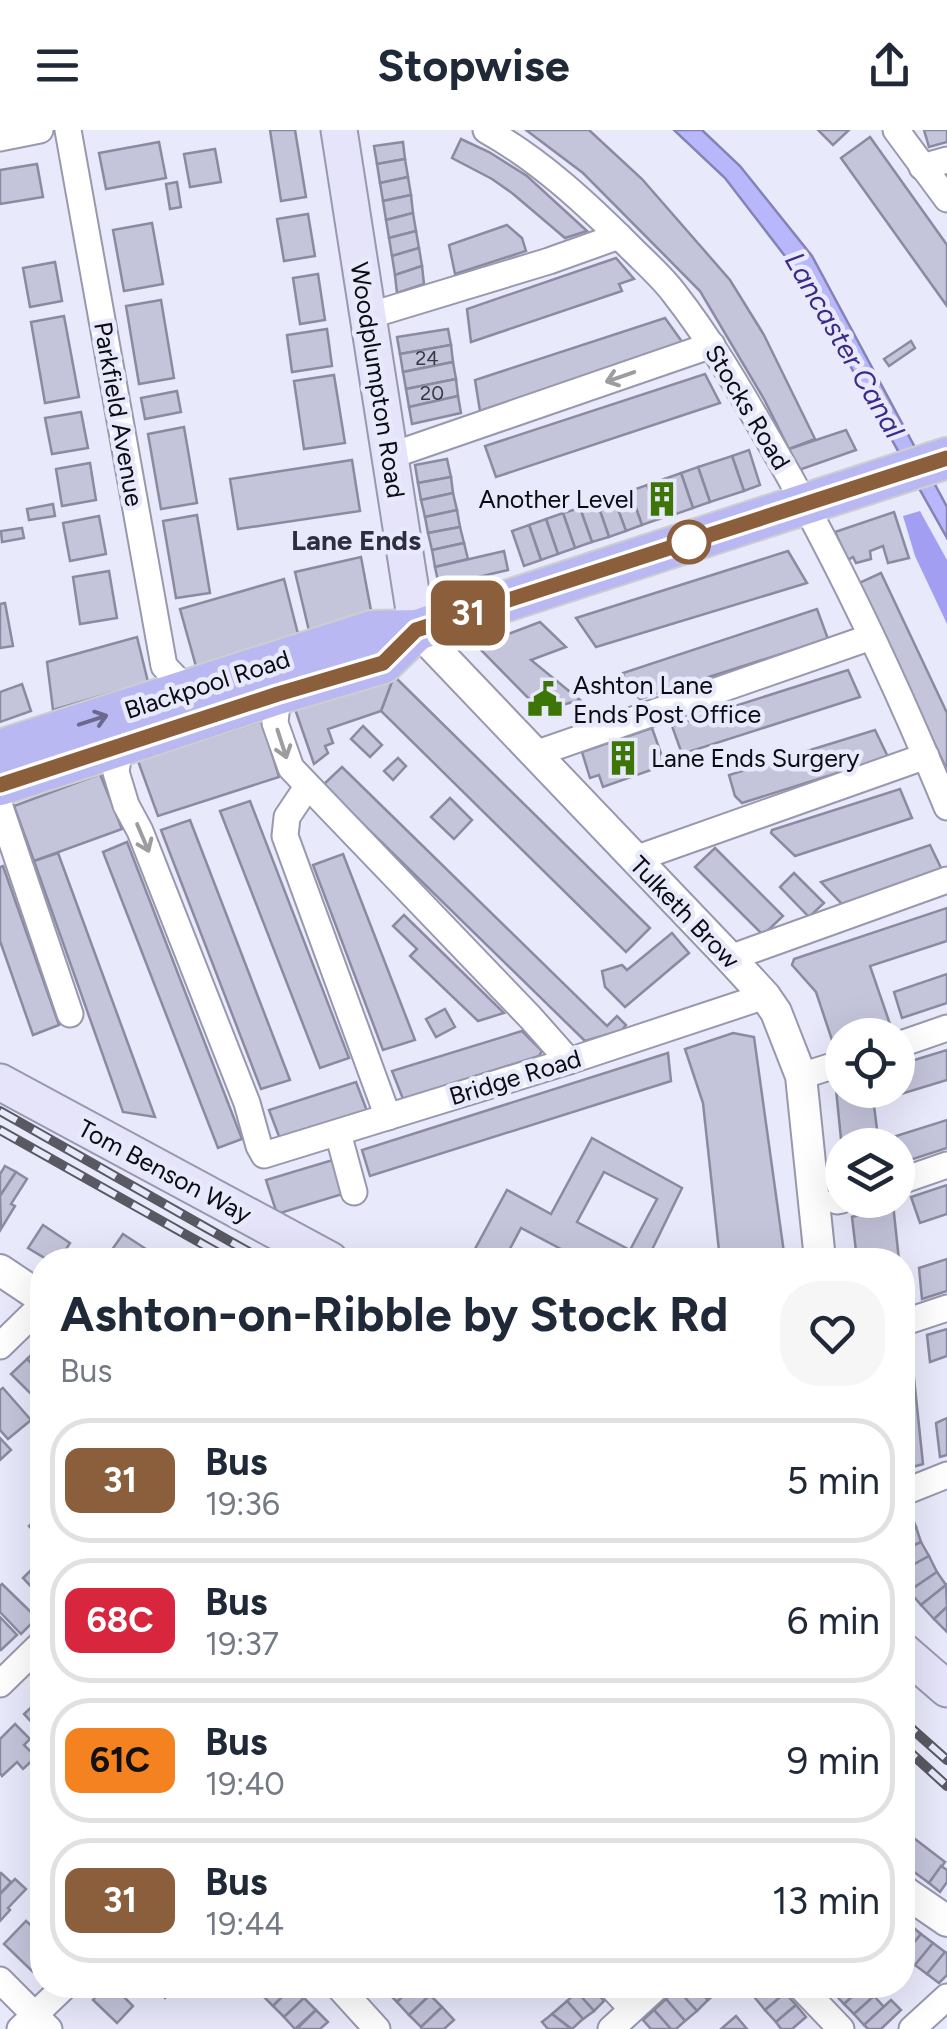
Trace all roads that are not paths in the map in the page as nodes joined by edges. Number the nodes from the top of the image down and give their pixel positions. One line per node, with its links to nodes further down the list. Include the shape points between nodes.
1 (40, 130): 6 (street)
2 (68, 130): 17 (street, Parkfield Avenue, via 164,666)
3 (339, 130): 10 (main road, Woodplumpton Road)
4 (486, 130): 9 (street, Stocks Road, via 521,150)
5 (896, 130): 7 (street)
6 (0, 138)
7 (935, 163): 8 (street)
8 (947, 199)
9 (619, 236): 10 (street); 11 (street, Stocks Road, via 672,290)
10 (368, 316): 12 (main road, Woodplumpton Road)
11 (712, 345): 12 (street, one-way to 12); 14 (street, Stocks Road)
12 (390, 456): 15 (main road, Woodplumpton Road)
13 (947, 458): 14 (highway, Blackpool Road)
14 (806, 504): 15 (highway, Blackpool Road); 16 (street, Stocks Road)
15 (416, 630): 17 (highway, Blackpool Road, via 372,631); 18 (highway, Blackpool Road, via 383,663); 21 (street, Tulketh Brow)
16 (871, 638): 21 (street); 22 (street, Stocks Road)
17 (187, 690): 20 (highway, Blackpool Road, one-way to 17)
18 (278, 694): 19 (highway, Blackpool Road); 24 (street, one-way to 24, via 276,723 290,768)
19 (120, 746): 23 (highway, Blackpool Road); 39 (street, Bridge Road, one-way to 39, via 116,772 126,805 264,1156)
20 (0, 750)
21 (535, 754): 27 (street, Tulketh Brow)
22 (926, 756): 26 (street, Stocks Road); 27 (street)
23 (0, 785)
24 (307, 787): 34 (street); 38 (street, via 287,817 286,836)
25 (0, 807): 31 (street)
26 (947, 807)
27 (635, 859): 29 (street, Tulketh Brow)
28 (947, 880): 29 (street)
29 (730, 958): 30 (street, Tulketh Brow)
30 (765, 996): 34 (street, Bridge Road); 36 (street, Tulketh Brow)
31 (70, 1014)
32 (947, 1028): 33 (street)
33 (915, 1039)
34 (569, 1061): 38 (street, Bridge Road)
35 (825, 1068): 36 (street)
36 (801, 1076): 44 (street, Tulketh Brow)
37 (0, 1082): 43 (main road, Tom Benson Way)
38 (388, 1117): 39 (street, Bridge Road)
39 (338, 1133): 42 (street)
40 (947, 1166): 41 (street)
41 (915, 1176)
42 (354, 1192)
43 (308, 1248)
44 (819, 1248)
45 (0, 1270): 46 (street)
46 (30, 1293)
47 (947, 1308): 49 (street)
48 (30, 1315): 50 (street)
49 (915, 1318)
50 (0, 1346)
51 (947, 1475): 52 (street)
52 (915, 1488)
53 (30, 1655): 55 (street)
54 (915, 1661): 56 (main road)
55 (0, 1684)
56 (947, 1689)
57 (915, 1899): 58 (street)
58 (947, 1921)
59 (0, 1980): 67 (street)
60 (947, 1997): 71 (street)
61 (56, 1998): 67 (street)
62 (350, 1998): 68 (street)
63 (622, 1998): 66 (street)
64 (644, 1998): 66 (street)
65 (811, 1998): 70 (street)
66 (632, 2009): 69 (street)
67 (35, 2024)
68 (377, 2029)
69 (611, 2029)
70 (841, 2029)
71 (912, 2029)

